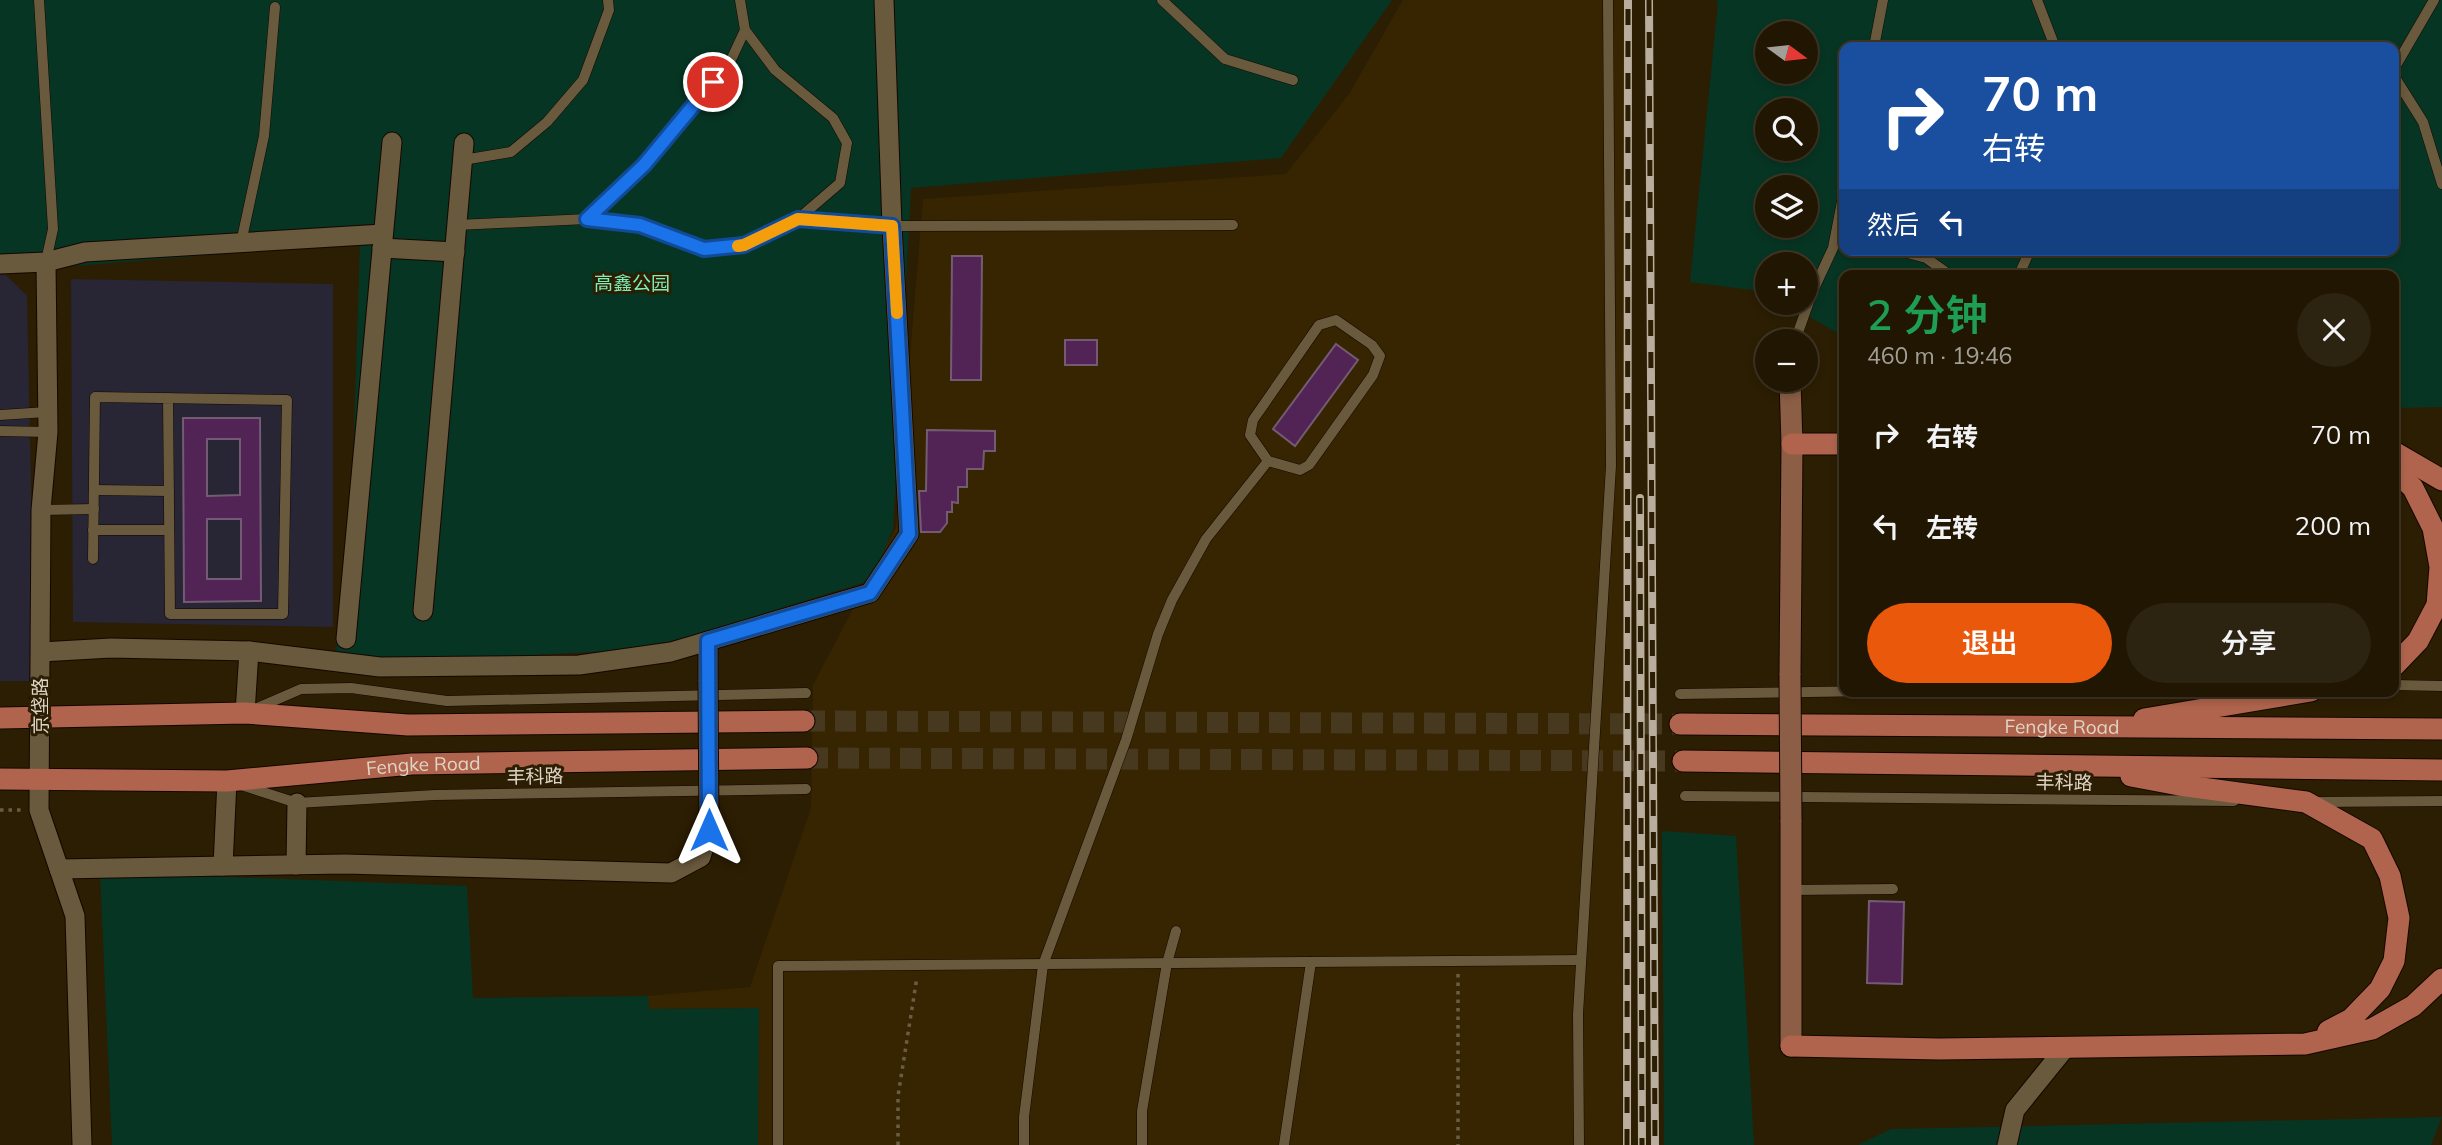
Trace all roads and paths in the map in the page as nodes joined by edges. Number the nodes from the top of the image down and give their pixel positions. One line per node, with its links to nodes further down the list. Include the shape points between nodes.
1 (39, 0): 32 (lane, via 53,229)
2 (608, 0): 18 (lane, via 583,80 547,122 511,152)
3 (740, 0): 11 (lane)
4 (884, 0): 25 (street)
5 (1162, 0): 15 (lane, via 1225,59)
6 (1608, 0): 91 (lane, via 1611,466)
7 (1884, 0): 12 (lane)
8 (2037, 0): 13 (lane)
9 (2434, 0): 14 (lane)
10 (275, 7): 27 (lane, via 264,136)
11 (745, 30): 21 (lane, via 730,62 644,165); 22 (lane, via 775,70 833,117 847,144 840,183)
12 (1875, 42)
13 (2053, 42)
14 (2399, 60)
15 (1293, 80)
16 (2399, 84): 19 (lane, via 2423,122)
17 (392, 142): 26 (street)
18 (464, 151): 23 (street)
19 (2442, 184)
20 (1839, 217): 28 (lane)
21 (587, 219): 22 (lane, via 640,225 704,249 744,245); 23 (lane)
22 (798, 219): 25 (lane)
23 (457, 225): 30 (street)
24 (1233, 225): 25 (lane)
25 (892, 226): 56 (street, via 909,534 870,593)
26 (382, 241): 27 (street); 30 (street); 55 (street)
27 (241, 243): 32 (street, via 85,253)
28 (1833, 248): 29 (lane); 35 (lane)
29 (1839, 248)
30 (455, 252): 54 (street)
31 (1918, 256): 34 (lane)
32 (46, 262): 33 (street); 39 (street, 京垡路)
33 (0, 264)
34 (1943, 270)
35 (1799, 329)
36 (1790, 392): 41 (street)
37 (169, 398): 47 (lane, via 95,397); 48 (lane); 52 (lane, via 287,400 283,614 170,614)
38 (0, 415): 39 (lane)
39 (47, 422): 40 (lane); 50 (street, 京垡路)
40 (0, 431)
41 (1792, 444): 42 (main road); 89 (street, bridge)
42 (1839, 444)
43 (2399, 455): 46 (main road)
44 (1268, 461): 44 (lane, via 1250,435 1253,420 1319,325 1335,320 1372,345 1380,356 1373,375 1309,465 1300,470); 96 (lane, via 1206,539 1172,600)
45 (2399, 474): 59 (main road, via 2413,488 2433,527 2440,567 2437,605 2418,641)
46 (2442, 480)
47 (94, 490): 48 (lane); 49 (lane)
48 (169, 491): 52 (lane)
49 (94, 509): 50 (lane); 51 (lane)
50 (41, 510): 58 (street, 京垡路)
51 (93, 530): 52 (lane); 53 (lane)
52 (169, 530)
53 (93, 559)
54 (423, 611)
55 (346, 639)
56 (708, 641): 57 (street, via 671,652 579,665 380,667); 85 (street, bridge, via 709,830 701,858 671,873)
57 (249, 651): 58 (street, via 111,648); 66 (street)
58 (41, 652): 67 (street, 京垡路)
59 (2399, 661)
60 (2399, 685): 61 (lane)
61 (2442, 686)
62 (1839, 692): 64 (lane)
63 (806, 693): 66 (lane, via 447,701 351,688 301,689)
64 (1680, 694)
65 (2274, 697): 71 (main road)
66 (245, 713): 67 (main road, Fengke Road); 69 (main road, Fengke Road, via 408,725)
67 (40, 716): 68 (main road, Fengke Road); 78 (street, 京垡路)
68 (0, 718)
69 (804, 721)
70 (1681, 724): 71 (main road, Fengke Road)
71 (2085, 728): 72 (main road, Fengke Road)
72 (2442, 729)
73 (807, 758): 79 (main road, Fengke Road, via 412,764)
74 (1682, 761): 75 (main road, Fengke Road)
75 (2077, 765): 76 (main road, Fengke Road); 83 (main road)
76 (2442, 770)
77 (0, 779): 78 (main road, Fengke Road)
78 (40, 779): 79 (main road, Fengke Road); 87 (street, 京垡路, via 39,810)
79 (227, 781): 84 (lane, 丰科路); 86 (street)
80 (806, 789): 84 (lane, 丰科路, via 436,795)
81 (1685, 796): 83 (lane, 丰科路)
82 (2442, 801): 83 (lane, 丰科路)
83 (2306, 802): 98 (main road, via 2372,839 2389,876 2399,918 2394,961 2380,989 2351,1019)
84 (297, 803): 85 (street)
85 (296, 865): 86 (street)
86 (223, 866): 87 (street)
87 (59, 869): 101 (street, 京垡路, via 75,916)
88 (1893, 889): 89 (lane)
89 (1791, 890): 99 (street)
90 (1176, 931): 94 (lane)
91 (1581, 960): 92 (lane); 108 (lane)
92 (1458, 961): 93 (lane); 107 (path)
93 (1311, 962): 94 (lane); 106 (lane)
94 (1167, 964): 96 (lane); 105 (lane, via 1142,1111)
95 (919, 965): 96 (lane); 102 (lane, via 778,966); 103 (path, via 898,1096)
96 (1043, 965): 104 (lane)
97 (2442, 979): 98 (main road, via 2413,1006 2372,1029)
98 (2305, 1044): 100 (main road)
99 (1791, 1046): 100 (main road)
100 (2066, 1047): 109 (street, via 2015,1110)
101 (82, 1145)
102 (778, 1145)
103 (898, 1145)
104 (1024, 1145)
105 (1142, 1145)
106 (1284, 1145)
107 (1458, 1145)
108 (1578, 1145)
109 (2007, 1145)

